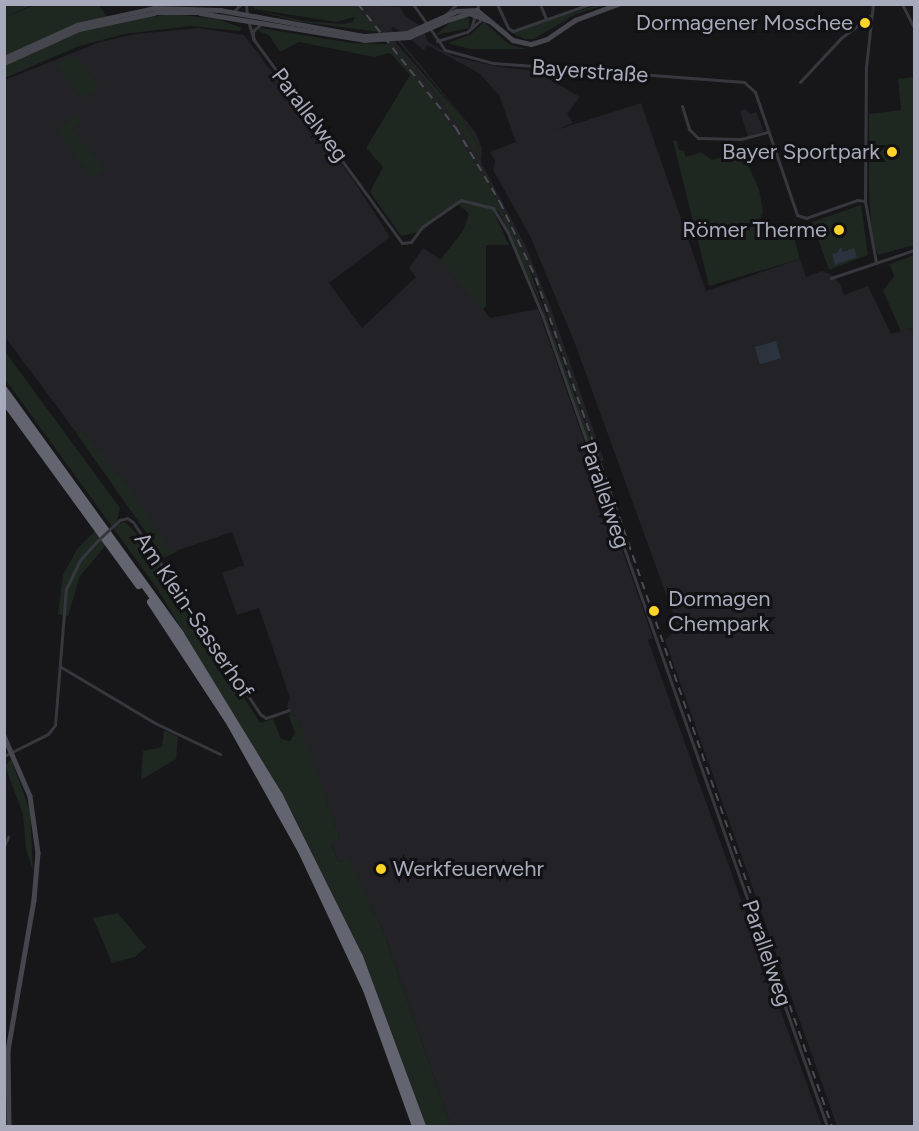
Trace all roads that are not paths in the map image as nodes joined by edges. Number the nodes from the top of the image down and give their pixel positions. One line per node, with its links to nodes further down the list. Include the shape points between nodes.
1 (241, 4): 12 (street)
2 (246, 4): 15 (street, Parallelweg)
3 (413, 4): 26 (street)
4 (458, 4): 18 (street)
5 (497, 4): 17 (street, via 510,30)
6 (540, 4): 17 (street)
7 (591, 4): 17 (street)
8 (618, 4): 21 (main road, via 574,20 536,43 513,40)
9 (873, 4): 14 (street)
10 (902, 4): 22 (street)
11 (477, 9): 13 (main road); 16 (main road); 18 (main road, via 457,10); 19 (street); 21 (main road)
12 (228, 12): 15 (main road); 27 (main road, via 182,8 124,12 77,25)
13 (465, 13): 18 (main road); 19 (street)
14 (872, 15): 28 (street, via 841,38); 31 (street, via 866,67)
15 (247, 18): 20 (main road); 24 (main road); 25 (street, Parallelweg); 27 (main road, via 182,12 125,16 79,29)
16 (485, 18): 21 (main road); 23 (street)
17 (546, 19)
18 (443, 20): 24 (main road, bridge, via 407,33)
19 (472, 23): 23 (street)
20 (263, 24): 24 (main road); 25 (street, via 255,28)
21 (497, 26)
22 (915, 28)
23 (470, 29): 26 (street)
24 (364, 38)
25 (254, 40): 51 (street, Parallelweg, via 402,243 411,242 422,227 455,201 497,211 537,300)
26 (437, 41): 30 (street, Bayerstraße, via 451,52 501,65 738,80 748,84)
27 (4, 60)
28 (800, 82)
29 (682, 106): 30 (street, via 692,133 699,138 741,139)
30 (768, 132): 31 (street, via 800,217)
31 (865, 201): 33 (street)
32 (915, 250): 33 (street)
33 (876, 263): 34 (street)
34 (831, 278)
35 (4, 390): 50 (highway, via 180,634 279,796 359,957)
36 (4, 400): 49 (highway, via 175,636 269,789 352,957)
37 (61, 667): 38 (street, Am Klein-Sasserhof, bridge, via 66,589 80,560 120,520 127,518 260,714 266,718); 40 (street, Am Klein-Sasserhof, via 53,728); 41 (street, via 155,723)
38 (289, 710)
39 (4, 735): 40 (main road)
40 (13, 752): 42 (street); 45 (main road, via 30,796 38,853 34,900)
41 (220, 754)
42 (4, 756)
43 (8, 837): 44 (street)
44 (6, 848)
45 (10, 1034): 46 (main road); 47 (main road)
46 (4, 1044)
47 (6, 1051): 48 (main road)
48 (9, 1126)
49 (416, 1126)
50 (422, 1126)
51 (827, 1126)

